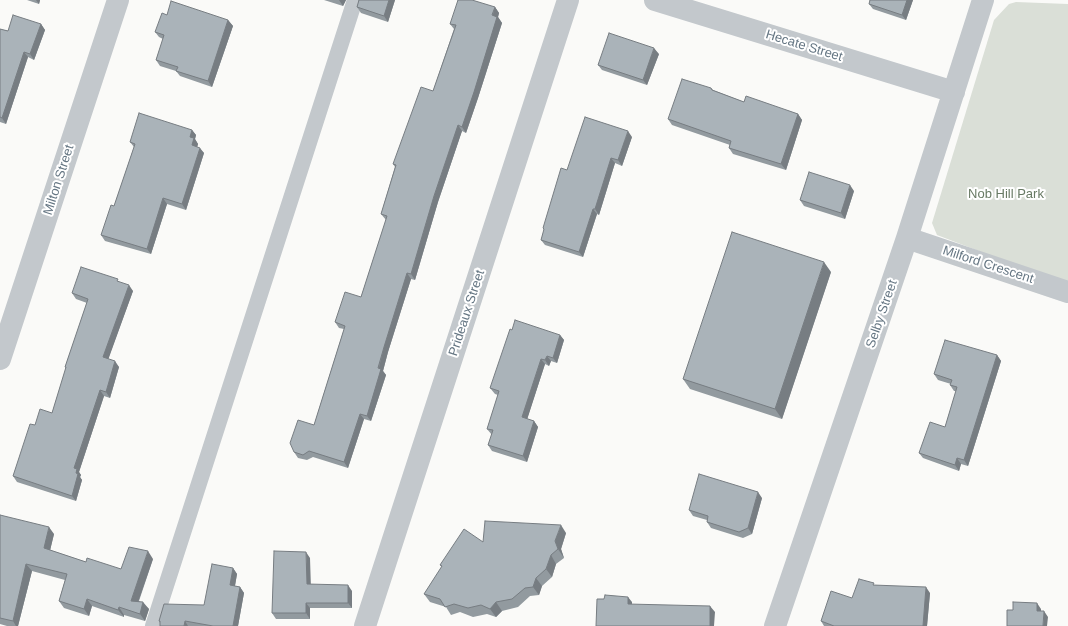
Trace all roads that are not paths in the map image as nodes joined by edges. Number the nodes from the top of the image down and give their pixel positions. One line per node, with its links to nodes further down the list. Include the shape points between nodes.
1 (118, 0): 9 (street, Milton Street)
2 (355, 0): 10 (lane)
3 (568, 0): 11 (street, Prideaux Street)
4 (655, 0): 6 (street, Hecate Street)
5 (983, 0): 6 (street, Selby Street)
6 (954, 92): 7 (street, Selby Street)
7 (908, 238): 8 (street, Milford Crescent); 12 (street, Selby Street)
8 (1068, 292)
9 (0, 359)
10 (153, 626)
11 (365, 626)
12 (775, 626)

